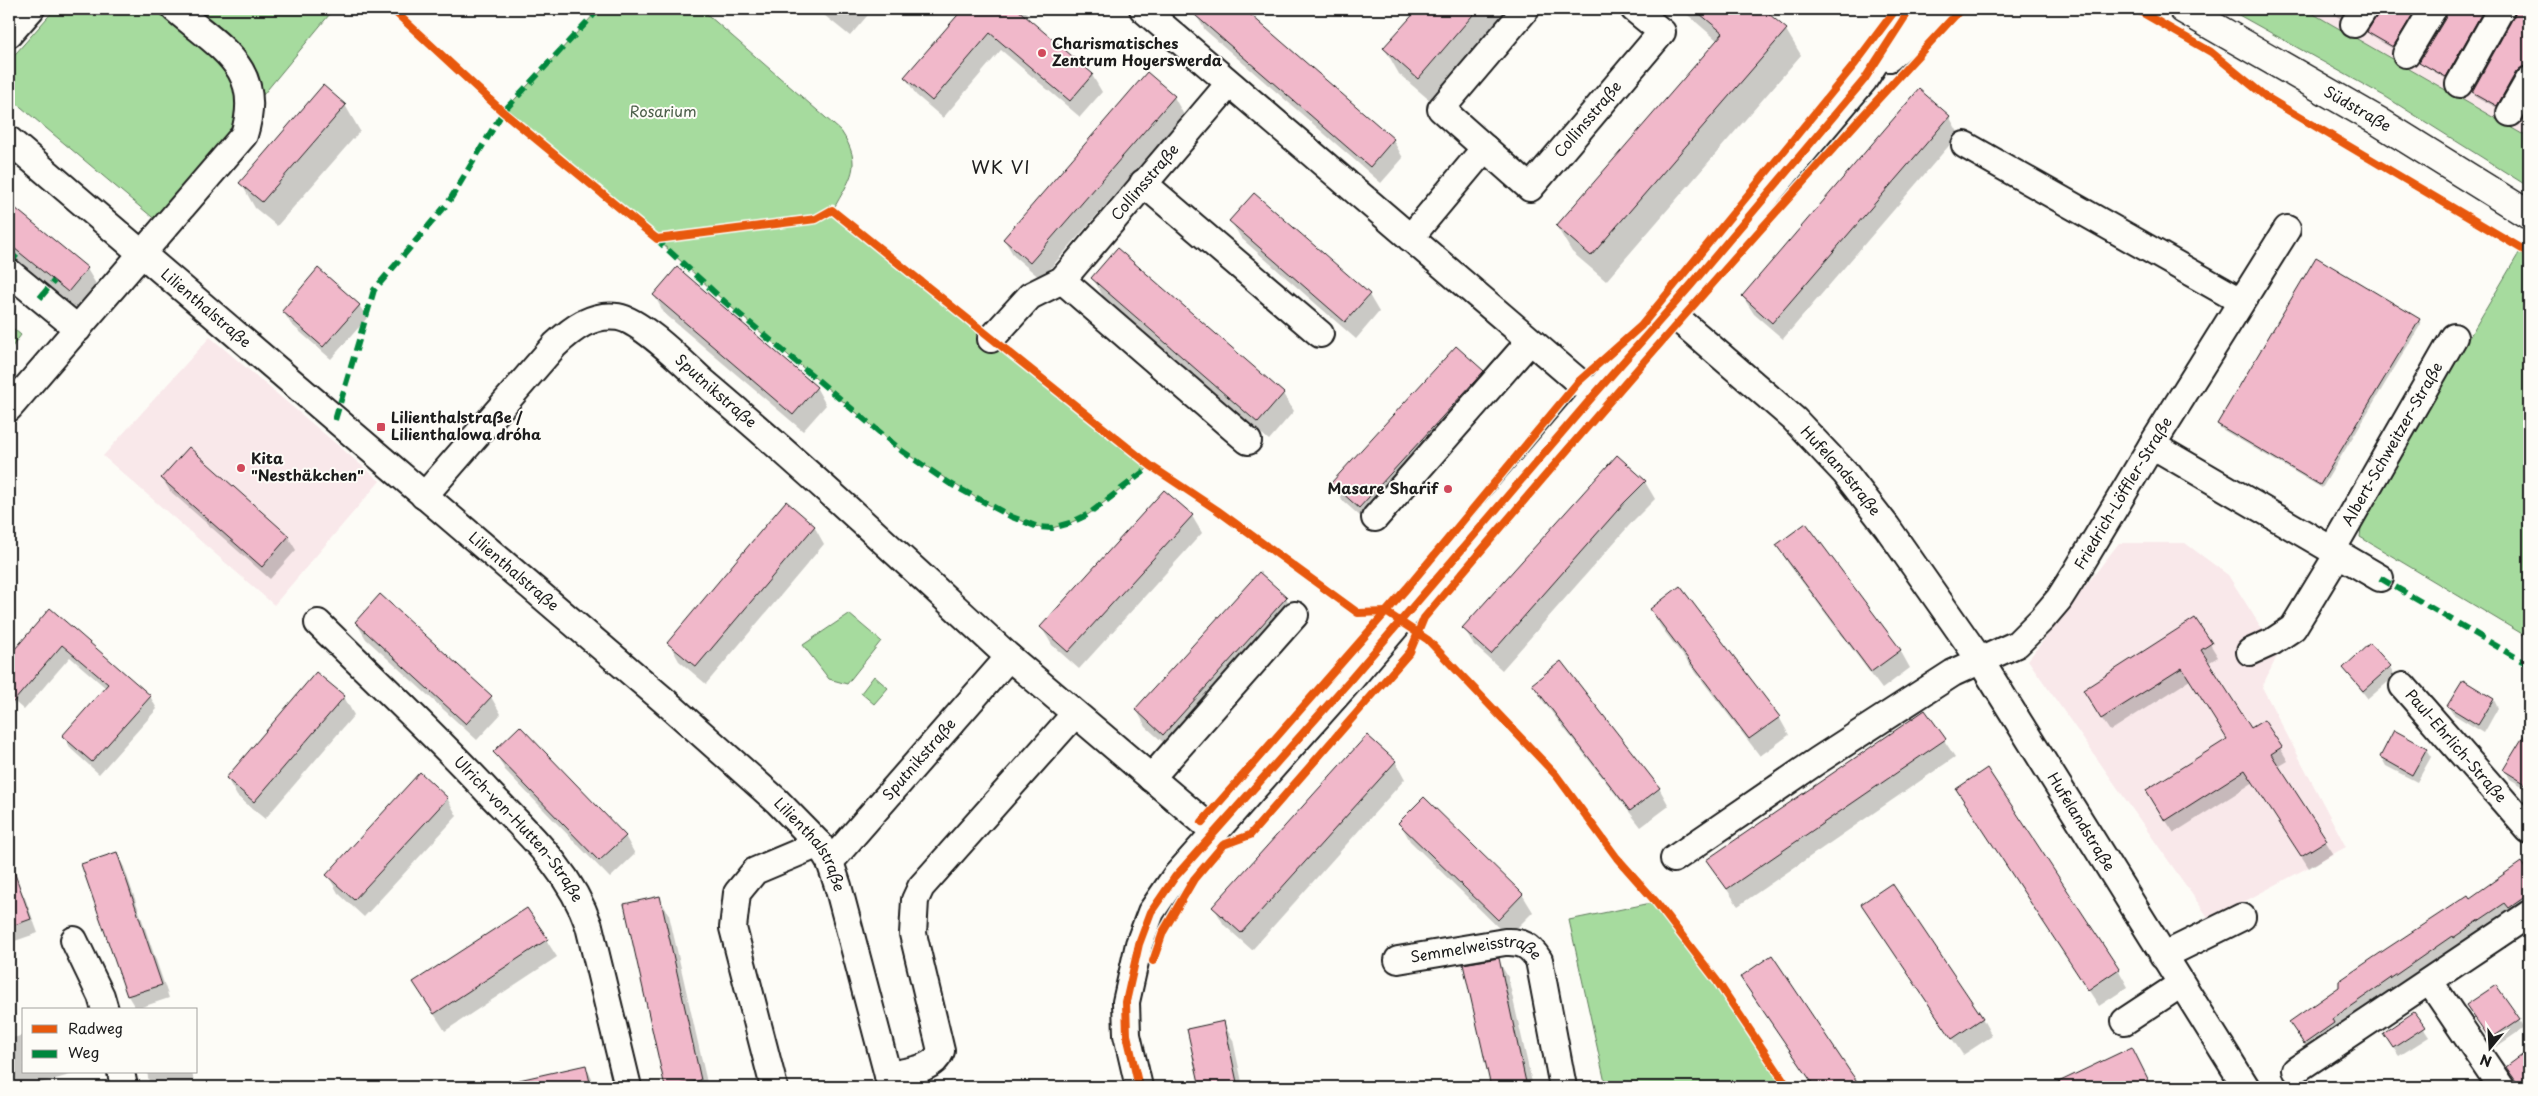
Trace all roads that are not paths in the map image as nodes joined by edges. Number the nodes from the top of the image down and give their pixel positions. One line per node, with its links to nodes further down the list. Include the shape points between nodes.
1 (31, 9): 11 (street)
2 (175, 9): 25 (street, via 231,58 243,74 249,88 250,112 238,144)
3 (1143, 9): 15 (street)
4 (1526, 9): 20 (street, Collinsstraße, via 1441,109)
5 (1634, 9): 20 (street, Collinsstraße, via 1662,32 1530,188)
6 (1910, 9): 13 (street)
7 (1940, 9): 13 (street)
8 (2183, 9): 22 (main road, Südstraße, via 2378,121)
9 (2433, 9): 12 (street)
10 (2502, 9): 16 (street)
11 (9, 34)
12 (2406, 54)
13 (1864, 80): 29 (street)
14 (2529, 80): 17 (street)
15 (1229, 84): 21 (street, Collinsstraße); 24 (street)
16 (2459, 84)
17 (2510, 113)
18 (9, 140): 25 (street, Lilienthalstraße)
19 (1964, 145): 28 (street)
20 (1485, 148): 24 (street)
21 (1143, 183): 27 (street, Collinsstraße); 31 (street)
22 (2529, 215)
23 (2287, 229): 28 (street, Friedrich-Löffler-Straße)
24 (1410, 238): 34 (street)
25 (143, 254): 30 (street); 39 (street, Lilienthalstraße)
26 (9, 272): 30 (street)
27 (1062, 280): 33 (street, Collinsstraße, via 1030,296); 37 (street)
28 (2241, 301): 38 (street, Friedrich-Löffler-Straße)
29 (1669, 311): 35 (street); 47 (street, Hufelandstraße, via 1794,419 1845,473)
30 (78, 329): 36 (street)
31 (1320, 334)
32 (2454, 337): 41 (street, Albert-Schweitzer-Straße)
33 (991, 339)
34 (1530, 341): 35 (street); 40 (street)
35 (1594, 395): 52 (street)
36 (9, 408)
37 (1248, 441)
38 (2152, 445): 41 (street); 47 (street, Friedrich-Löffler-Straße, via 2059,599 2017,644)
39 (424, 496): 46 (street, Sputnikstraße, via 571,329 586,321 618,317 646,332 786,452); 53 (street, Lilienthalstraße, via 783,807)
40 (1375, 518)
41 (2335, 552): 42 (street); 45 (street, Albert-Schweitzer-Straße, via 2293,628 2279,639)
42 (2380, 578)
43 (1295, 615): 50 (street)
44 (318, 623): 68 (street, Ulrich-von-Hutten-Straße, via 473,775 571,884 589,926)
45 (2250, 652)
46 (1009, 657): 49 (street, Sputnikstraße); 53 (street, Sputnikstraße)
47 (1980, 660): 54 (street, via 1953,672); 58 (street, Hufelandstraße)
48 (2402, 686): 51 (street, Paul-Ehrlich-Straße)
49 (1075, 714): 50 (street, Sputnikstraße); 66 (street, via 921,887 915,900 913,934 941,1051 938,1060)
50 (1151, 778): 52 (street, Sputnikstraße)
51 (2529, 830)
52 (1215, 832): 70 (street, via 1175,876 1152,912 1139,944 1126,1002 1127,1035)
53 (824, 853): 66 (street, Lilienthalstraße, via 838,886); 69 (street, via 756,871 738,893 733,928)
54 (1674, 859)
55 (2529, 914): 60 (street)
56 (2242, 917): 58 (street)
57 (74, 940): 62 (street)
58 (2163, 956): 61 (street, Hufelandstraße)
59 (1398, 960): 71 (street, Semmelweisstraße, via 1505,942 1518,941 1532,948 1539,960)
60 (2430, 982): 64 (street); 73 (street)
61 (2181, 984): 63 (street); 72 (street, Hufelandstraße)
62 (104, 1008)
63 (2124, 1021)
64 (2296, 1070)
65 (121, 1074): 67 (street)
66 (890, 1081)
67 (124, 1087)
68 (628, 1087)
69 (774, 1087)
70 (1139, 1087)
71 (1562, 1087)
72 (2246, 1087)
73 (2501, 1087)

